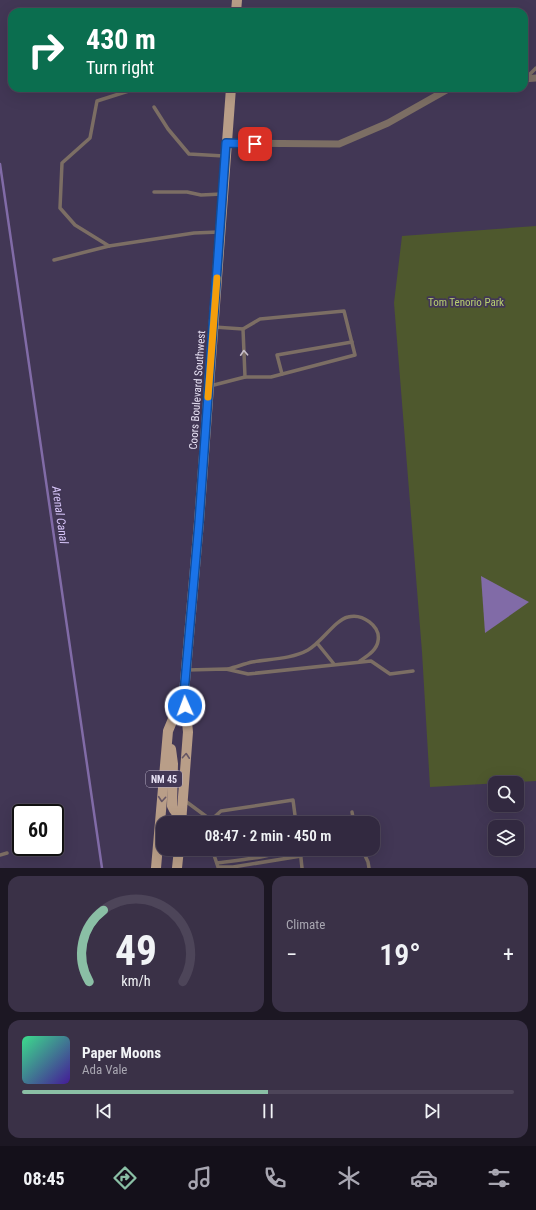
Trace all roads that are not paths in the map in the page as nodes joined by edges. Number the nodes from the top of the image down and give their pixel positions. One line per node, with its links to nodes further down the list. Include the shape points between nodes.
1 (536, 68): 2 (lane)
2 (528, 76)
3 (125, 92): 12 (lane, via 97,101 90,138 62,163 60,208 75,225)
4 (231, 92): 7 (main road, Coors Boulevard Southwest / NM 45)
5 (443, 92): 7 (street, via 388,123 339,144)
6 (154, 107): 8 (lane, via 189,154)
7 (226, 143): 8 (main road, Coors Boulevard Southwest / NM 45)
8 (226, 156): 10 (main road, Coors Boulevard Southwest / NM 45)
9 (154, 192): 10 (lane)
10 (222, 194): 11 (main road, Coors Boulevard Southwest / NM 45)
11 (220, 232): 12 (lane, via 194,233); 14 (main road, Coors Boulevard Southwest / NM 45)
12 (109, 246): 13 (lane)
13 (54, 260)
14 (213, 327): 15 (lane); 19 (main road, Coors Boulevard Southwest / NM 45)
15 (243, 329): 16 (lane, via 260,319 344,311); 18 (lane, one-way to 15)
16 (352, 342): 17 (lane, via 355,355); 17 (lane, via 277,355)
17 (282, 374): 18 (lane, via 271,377)
18 (246, 377): 19 (lane)
19 (209, 386): 24 (main road, Coors Boulevard Southwest / NM 45)
20 (317, 643): 21 (lane, via 347,617 358,615 369,621 377,630 378,641 370,654); 22 (lane); 23 (lane, via 296,655)
21 (359, 662): 22 (lane); 25 (lane, via 371,661 390,674)
22 (334, 664): 23 (lane, via 248,674)
23 (226, 669): 24 (lane)
24 (186, 670): 26 (main road, Coors Boulevard Southwest / NM 45)
25 (413, 671)
26 (184, 693): 27 (main road, Coors Boulevard Southwest / NM 45); 28 (main road, Coors Boulevard Southwest / NM 45, one-way to 26, via 188,732)
27 (168, 731): 30 (main road, via 173,764 172,806); 44 (main road, Coors Boulevard Southwest / NM 45, one-way to 44)
28 (183, 799): 31 (main road, Coors Boulevard Southwest / NM 45); 32 (lane)
29 (352, 812): 35 (lane)
30 (178, 816)
31 (181, 816)
32 (204, 816)
33 (217, 816): 34 (lane, via 221,811 293,800)
34 (294, 816)
35 (353, 816)
36 (7, 853): 37 (lane)
37 (0, 855)
38 (178, 856): 45 (main road)
39 (214, 856): 43 (lane)
40 (270, 856): 43 (lane)
41 (300, 856): 43 (lane, via 233,867 218,867); 46 (lane)
42 (365, 856): 47 (lane)
43 (217, 863)
44 (156, 868)
45 (177, 868)
46 (302, 868)
47 (369, 868)

